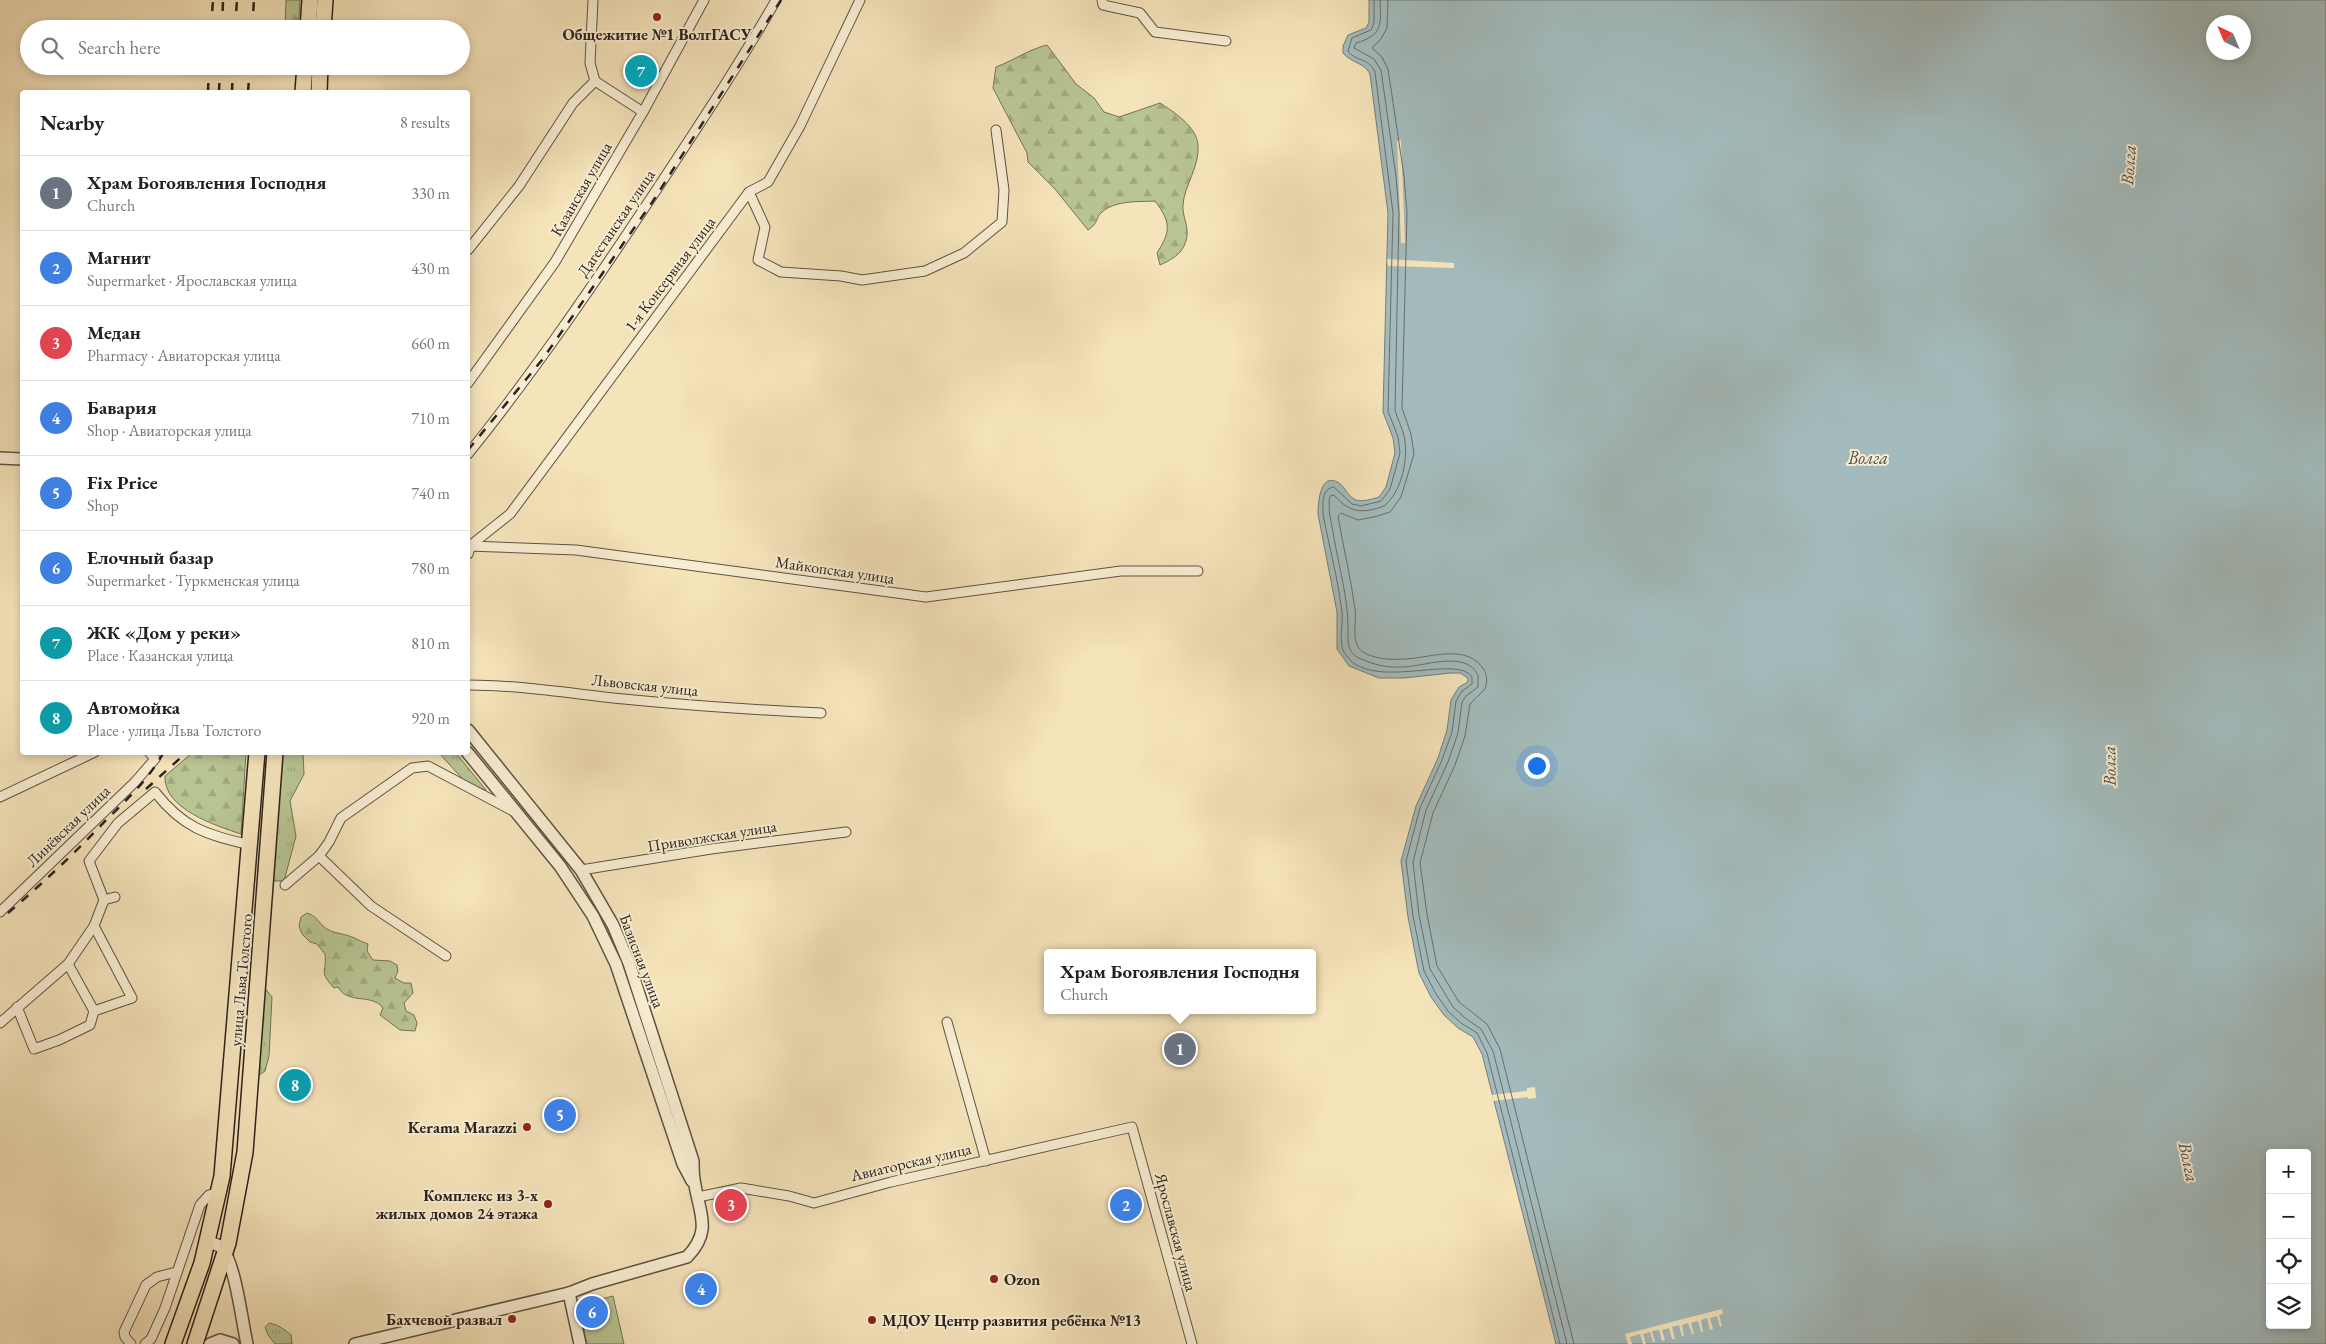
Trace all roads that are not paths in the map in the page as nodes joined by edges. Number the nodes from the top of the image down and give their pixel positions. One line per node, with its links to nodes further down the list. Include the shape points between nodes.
1 (310, 0): 8 (main road)
2 (325, 0): 9 (main road)
3 (593, 0): 13 (street, via 590,63)
4 (704, 0): 16 (street, Казанская улица)
5 (776, 0): 21 (street, Дагестанская улица, via 621,244)
6 (860, 0): 18 (street, 1-я Консервная улица, via 800,126 768,182)
7 (1102, 0): 10 (street, via 1103,5 1140,14 1155,32)
8 (309, 20)
9 (324, 20)
10 (1226, 41)
11 (304, 75): 14 (main road)
12 (320, 75): 15 (main road)
13 (594, 81): 16 (street); 19 (street, via 573,103 519,186)
14 (303, 90)
15 (319, 90)
16 (643, 112): 20 (street, Казанская улица, via 556,262)
17 (996, 130): 18 (street, via 1004,190 1002,222 964,254 925,271 862,280 781,272 758,260 765,227)
18 (749, 192): 24 (street, 1-я Консервная улица, via 510,514)
19 (470, 247)
20 (470, 380)
21 (470, 451)
22 (0, 458): 23 (street)
23 (20, 459)
24 (470, 547)
25 (470, 548): 26 (street, Майкопская улица, via 576,550 926,597 1121,571)
26 (1198, 571)
27 (470, 685): 28 (street, Львовская улица)
28 (821, 713)
29 (470, 732): 40 (street, Базисная улица)
30 (90, 755): 35 (street)
31 (470, 755): 36 (street, Базисная улица)
32 (152, 756): 44 (street, Линёвская улица, via 92,824)
33 (275, 756): 58 (main road, улица Льва Толстого, via 245,1152)
34 (257, 757): 38 (main road, улица Льва Толстого)
35 (0, 797)
36 (518, 813): 39 (street, via 428,766 412,768 340,818); 54 (street, Базисная улица, via 560,866 593,916 616,964 683,1164)
37 (846, 832): 40 (street, Приволжская улица)
38 (250, 845): 43 (street, via 213,836 182,821 155,792 118,823 89,861); 55 (main road, улица Льва Толстого)
39 (319, 856): 41 (street); 46 (street, via 371,906)
40 (581, 870): 54 (street, Базисная улица, via 613,925 629,963 693,1161)
41 (285, 885)
42 (115, 897): 43 (street)
43 (104, 900): 45 (street)
44 (0, 912)
45 (94, 926): 47 (street); 49 (street, via 132,998)
46 (446, 956)
47 (68, 964): 48 (street); 49 (street)
48 (17, 1007): 49 (street, via 34,1049 90,1024); 51 (street)
49 (94, 1011)
50 (947, 1022): 53 (street)
51 (0, 1023)
52 (1132, 1127): 53 (street, Авиаторская улица); 70 (street, Ярославская улица)
53 (986, 1161): 56 (street, Авиаторская улица, via 814,1203 741,1188)
54 (694, 1185): 56 (street, Базисная улица)
55 (219, 1192): 57 (main road, улица Льва Толстого); 59 (street, via 209,1195 200,1205)
56 (698, 1197): 60 (street, Базисная улица, via 704,1228 697,1247 687,1256)
57 (207, 1242): 58 (street, via 217,1244); 63 (main road, улица Льва Толстого)
58 (225, 1252): 64 (main road, улица Льва Толстого); 67 (street, via 234,1274)
59 (176, 1272): 61 (street, via 157,1277 142,1290 124,1332); 62 (street, via 165,1308)
60 (569, 1293): 68 (street); 69 (street)
61 (131, 1344)
62 (145, 1344)
63 (173, 1344)
64 (196, 1344)
65 (210, 1344): 66 (street, via 220,1340)
66 (233, 1344)
67 (247, 1344)
68 (355, 1344)
69 (580, 1344)
70 (1192, 1344)

